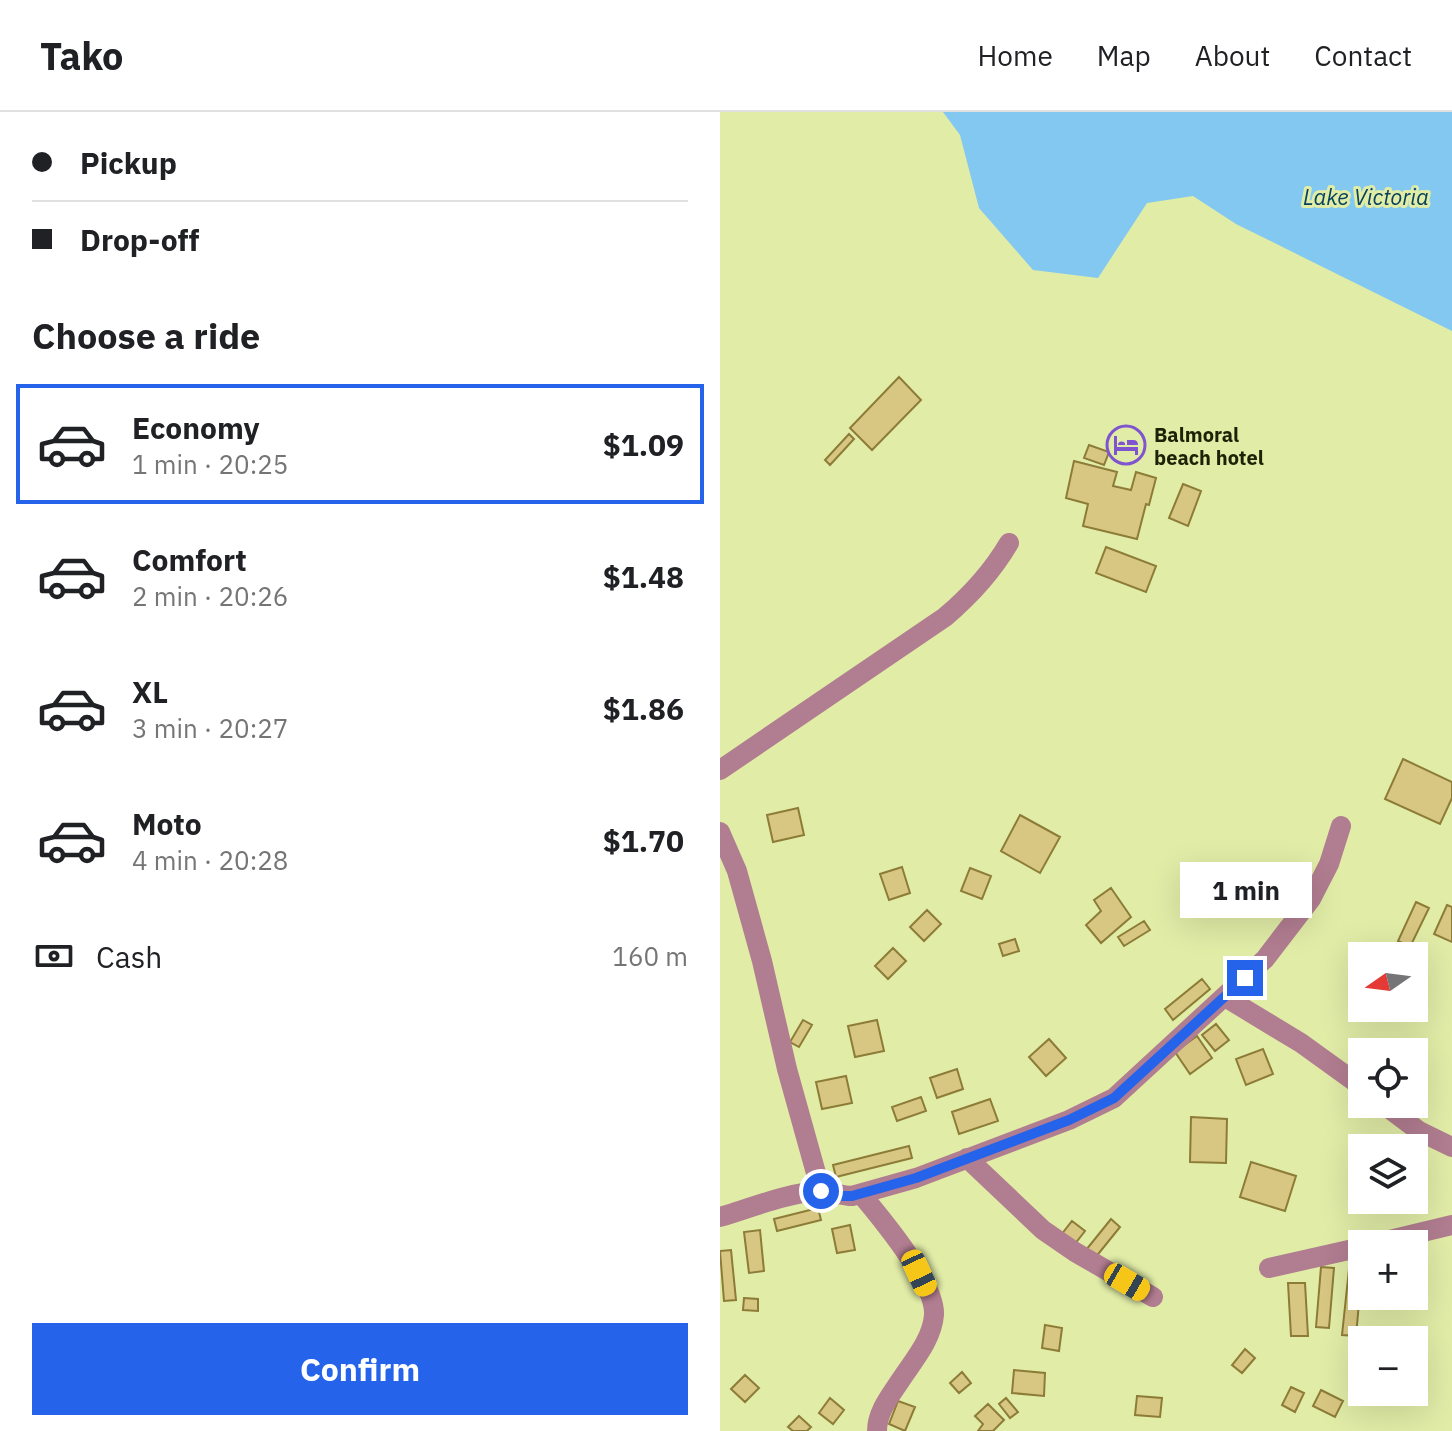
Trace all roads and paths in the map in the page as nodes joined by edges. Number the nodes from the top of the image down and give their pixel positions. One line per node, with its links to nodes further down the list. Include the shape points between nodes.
1 (1009, 543): 2 (street, via 972,593 945,617)
2 (720, 770)
3 (1341, 826): 5 (street, via 1311,899 1265,959)
4 (720, 832): 10 (street, via 745,901)
5 (1225, 997): 6 (street); 9 (street, via 1114,1098)
6 (1348, 1077)
7 (1402, 1118): 8 (street)
8 (1452, 1147)
9 (967, 1158): 11 (street); 17 (street, via 1043,1230)
10 (821, 1191): 11 (street); 12 (street)
11 (861, 1194): 18 (street, via 919,1273 935,1312 927,1340 884,1406)
12 (720, 1217)
13 (1452, 1225): 14 (street)
14 (1428, 1231)
15 (1348, 1250): 16 (street)
16 (1269, 1268)
17 (1153, 1297)
18 (877, 1431)

